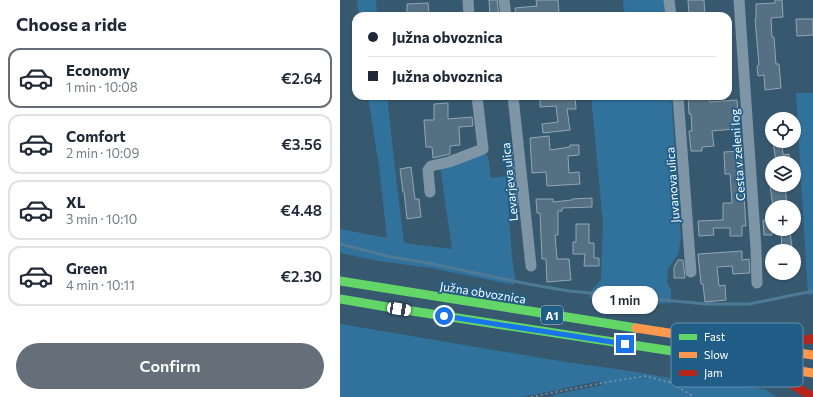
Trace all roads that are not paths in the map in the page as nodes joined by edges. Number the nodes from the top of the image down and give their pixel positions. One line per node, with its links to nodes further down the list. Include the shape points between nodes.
1 (468, 0): 5 (street)
2 (504, 0): 6 (street)
3 (669, 0): 7 (street)
4 (739, 0): 15 (street, Cesta v zeleni log)
5 (469, 12)
6 (506, 12)
7 (670, 12)
8 (478, 100): 11 (street, Levarjeva ulica, via 483,149 431,166 428,170)
9 (514, 100): 12 (street, Levarjeva ulica)
10 (678, 100): 13 (street, Juvanova ulica)
11 (430, 192)
12 (531, 266)
13 (691, 272)
14 (340, 281): 17 (highway, Južna obvoznica / A1)
15 (757, 283)
16 (340, 299): 20 (highway, A1)
17 (671, 333)
18 (813, 339): 19 (highway)
19 (803, 340)
20 (671, 351)
21 (803, 353): 22 (highway, Južna obvoznica / A1)
22 (813, 355)
23 (803, 371): 24 (highway, A1)
24 (813, 373)
25 (797, 387): 26 (highway)
26 (813, 397)

